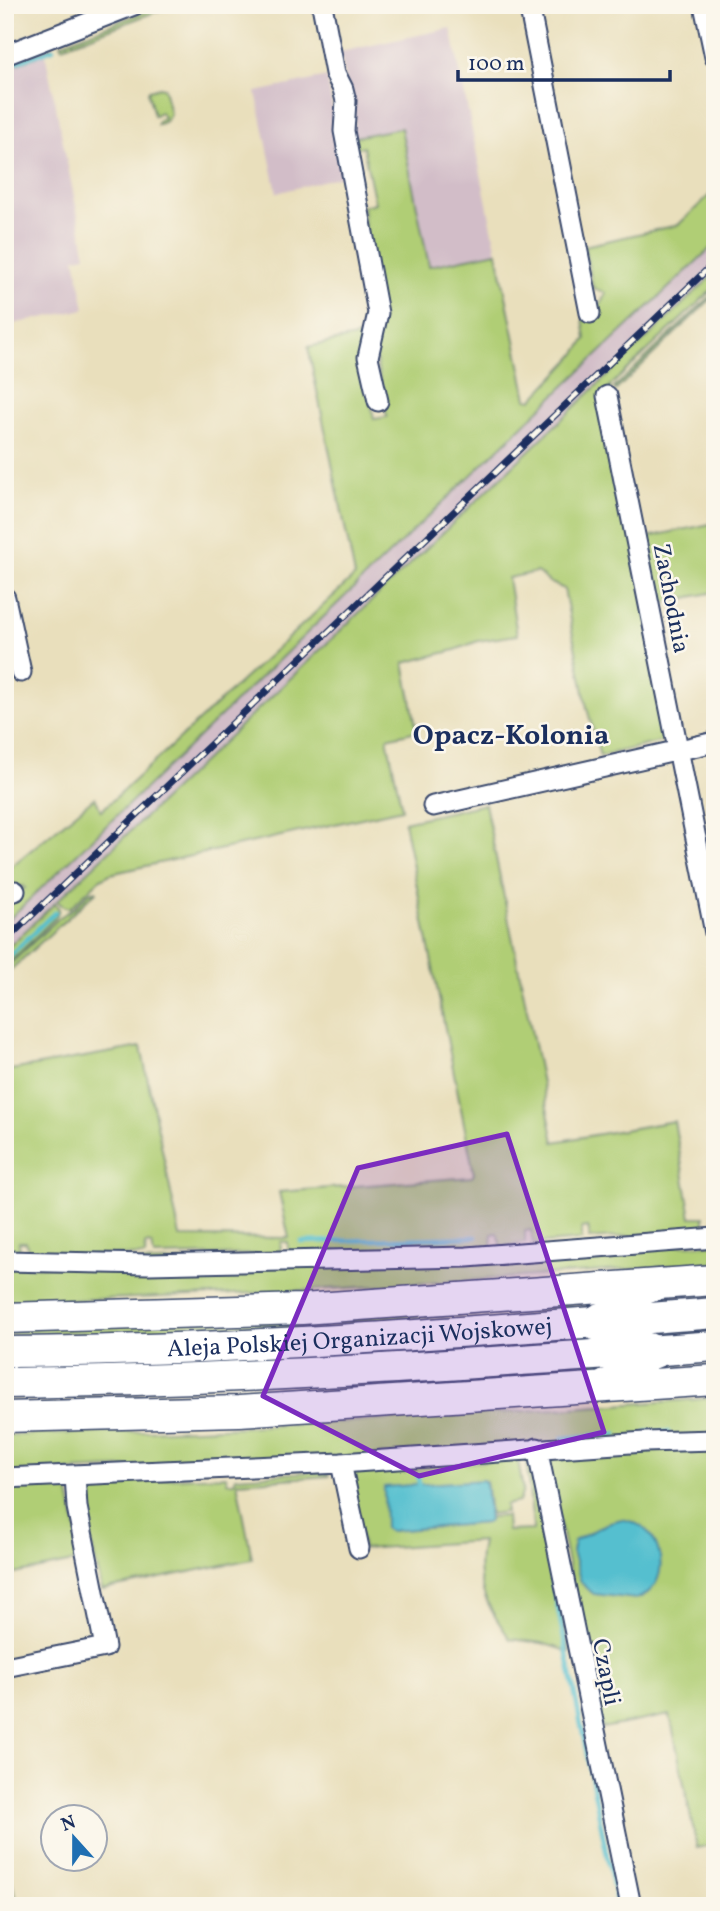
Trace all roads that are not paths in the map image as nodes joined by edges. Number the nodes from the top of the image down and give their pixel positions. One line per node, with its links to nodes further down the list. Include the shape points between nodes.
1 (134, 5): 5 (street)
2 (322, 5): 10 (street, via 335,73 343,89 344,131 378,313 368,358)
3 (528, 5): 8 (street)
4 (704, 5): 7 (street)
5 (96, 12): 6 (street)
6 (5, 55)
7 (715, 57)
8 (590, 313)
9 (607, 396): 14 (street, Zachodnia)
10 (378, 401)
11 (5, 598): 12 (street)
12 (21, 672)
13 (715, 742): 14 (street)
14 (678, 750): 15 (street); 16 (street, Zachodnia)
15 (433, 806)
16 (715, 933)
17 (715, 1238): 18 (street, via 467,1257 149,1264)
18 (5, 1261)
19 (715, 1280): 20 (highway)
20 (678, 1283): 21 (highway); 22 (street)
21 (571, 1291): 22 (street); 25 (highway, via 302,1309)
22 (622, 1304): 24 (street); 26 (street)
23 (715, 1313): 24 (highway, Aleja Polskiej Organizacji Wojskowej)
24 (671, 1317): 26 (highway, Aleja Polskiej Organizacji Wojskowej); 27 (street)
25 (5, 1318)
26 (569, 1325): 27 (street); 30 (highway, Aleja Polskiej Organizacji Wojskowej, via 304,1342)
27 (624, 1337): 29 (street); 31 (street)
28 (715, 1346): 29 (highway, Aleja Polskiej Organizacji Wojskowej)
29 (680, 1349): 31 (highway, Aleja Polskiej Organizacji Wojskowej); 32 (street)
30 (5, 1352)
31 (575, 1357): 32 (street); 34 (highway, Aleja Polskiej Organizacji Wojskowej, via 304,1375)
32 (628, 1370): 35 (street); 36 (street)
33 (715, 1380): 35 (highway)
34 (5, 1383)
35 (681, 1383): 36 (highway)
36 (578, 1390): 37 (highway, via 239,1411)
37 (5, 1417)
38 (715, 1440): 39 (street)
39 (537, 1448): 40 (street); 45 (street, Czapli)
40 (341, 1463): 41 (street); 43 (street)
41 (75, 1475): 42 (street); 44 (street, via 77,1507 105,1647)
42 (5, 1478)
43 (359, 1548)
44 (5, 1667)
45 (631, 1906)

